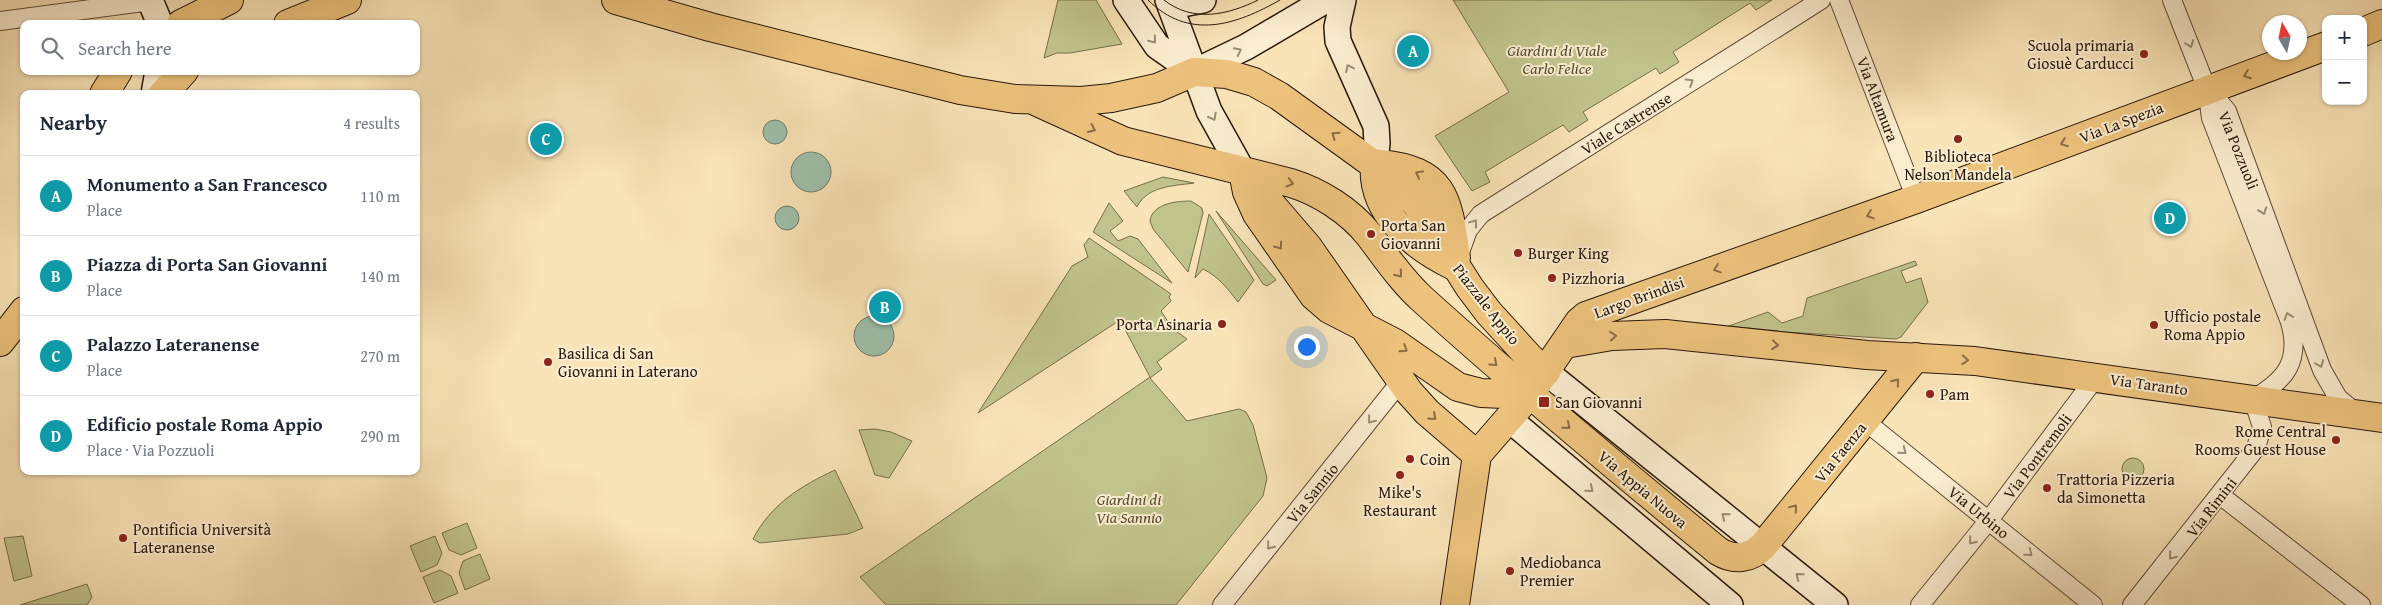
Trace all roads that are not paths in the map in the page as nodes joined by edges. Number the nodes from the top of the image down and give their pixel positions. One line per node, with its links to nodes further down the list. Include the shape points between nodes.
1 (229, 0): 13 (main road)
2 (348, 0): 14 (main road)
3 (616, 0): 28 (main road, via 960,90)
4 (1126, 0): 20 (main road, one-way to 20, via 1157,46)
5 (1203, 0): 11 (main road)
6 (1326, 0): 20 (main road, one-way to 6, via 1246,47)
7 (1343, 0): 29 (main road, one-way to 7, via 1376,126 1338,41 1337,27)
8 (1821, 0): 32 (street, Viale Castrense, one-way to 8, via 1463,241 1481,214)
9 (1839, 0): 31 (street, Via Altamura)
10 (2172, 0): 24 (street, one-way to 24)
11 (1170, 3): 20 (main road)
12 (154, 6): 15 (street)
13 (190, 20)
14 (298, 20)
15 (3, 21): 16 (street)
16 (20, 23)
17 (2382, 24): 18 (main road)
18 (2367, 30)
19 (2322, 47): 24 (main road, Via La Spezia, one-way to 24)
20 (1194, 72): 28 (main road, via 1157,88 1122,97 1081,101); 29 (main road, Piazzale Appio, one-way to 20, via 1260,85 1227,74); 30 (main road, one-way to 30, via 1209,111)
21 (116, 75): 25 (main road)
22 (157, 75): 26 (main road)
23 (180, 75): 27 (main road)
24 (2208, 89): 31 (main road, Via La Spezia, one-way to 31); 43 (street, Via Pozzuoli, one-way to 24, via 2277,384 2290,366 2294,354 2292,328 2211,118); 44 (street, Via Pozzuoli, one-way to 44, via 2226,112 2322,370 2338,398)
25 (106, 90)
26 (155, 90)
27 (167, 90)
28 (1033, 100): 30 (main road, Via Appia Nuova, one-way to 30, via 1113,138)
29 (1375, 163): 32 (main road, Piazzale Appio, via 1398,182 1418,206); 32 (main road, via 1376,182 1382,199 1401,230 1424,250); 32 (main road, one-way to 29, via 1450,214 1440,191 1414,171)
30 (1243, 172): 34 (main road, via 1322,266); 34 (main road, one-way to 34, via 1247,192 1257,214 1314,296 1334,313); 42 (main road, Via Appia Nuova, one-way to 42, via 1300,186 1345,213 1369,235 1415,293)
31 (1916, 199): 36 (main road, Largo Brindisi, one-way to 36, via 1593,313 1579,322)
32 (1457, 267): 38 (main road, Piazzale Appio, via 1498,323)
33 (20, 315): 35 (main road)
34 (1362, 325): 40 (main road); 41 (main road, one-way to 41, via 1395,342 1458,387)
35 (0, 342)
36 (1565, 344): 37 (main road, Largo Brindisi, one-way to 37, via 1612,336 1665,334); 38 (main road)
37 (1916, 357): 39 (main road, Via Taranto, one-way to 39, via 1975,361); 46 (main road, Via Faenza, one-way to 37)
38 (1546, 372): 42 (main road); 50 (main road, Via Appia Nuova, one-way to 38)
39 (2096, 377): 43 (main road, Via Taranto); 49 (street, Via Pontremoli)
40 (1401, 381): 47 (main road, one-way to 47, via 1427,412); 52 (street, Via Sannio, one-way to 52)
41 (1493, 394): 42 (main road); 45 (main road)
42 (1529, 395): 45 (main road); 50 (main road, Via Appia Nuova, one-way to 50, via 1718,551 1730,557 1745,557)
43 (2253, 399): 44 (main road, Via Taranto); 48 (street, Via Rimini, via 2261,422 2260,441)
44 (2370, 416)
45 (1509, 419): 47 (main road); 51 (main road, Via Appia Nuova, one-way to 51)
46 (1865, 421): 49 (street, Via Urbino, one-way to 49); 50 (main road, Via Faenza, one-way to 46)
47 (1477, 456): 53 (main road)
48 (2220, 495): 57 (street, Via Rimini, one-way to 57); 58 (street)
49 (1989, 520): 55 (street, Via Pontremoli, one-way to 55); 56 (street, Via Urbino, one-way to 56)
50 (1763, 546): 54 (main road, Via Appia Nuova, one-way to 50)
51 (1725, 603)
52 (1222, 605)
53 (1455, 605)
54 (1835, 605)
55 (1920, 605)
56 (2093, 605)
57 (2132, 605)
58 (2361, 605)

